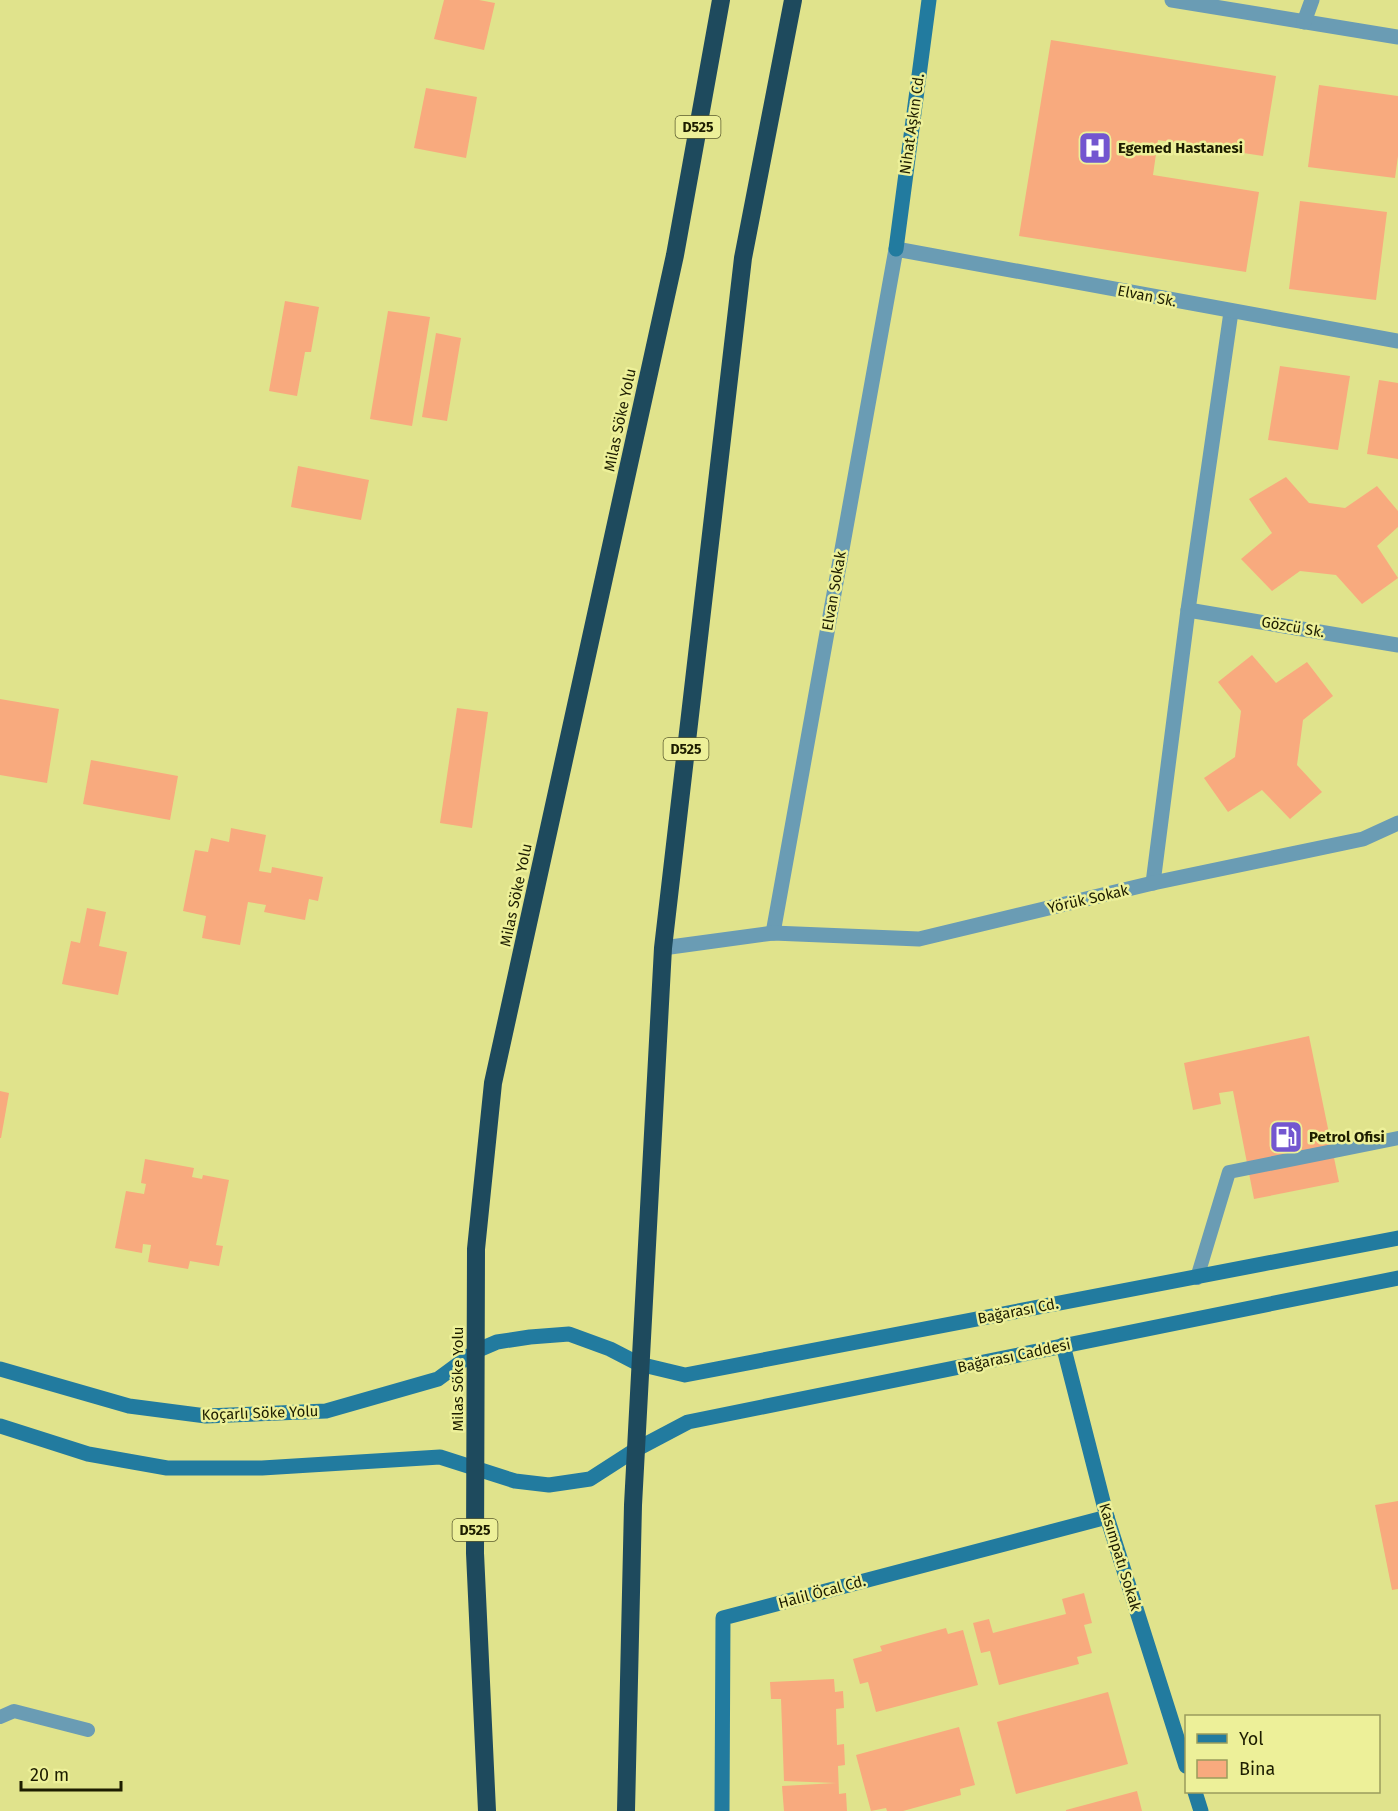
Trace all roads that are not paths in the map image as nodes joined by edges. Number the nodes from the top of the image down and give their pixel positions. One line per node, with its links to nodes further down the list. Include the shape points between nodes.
1 (721, 0): 22 (highway, Milas Söke Yolu / D525, via 675,255 493,1083 476,1249)
2 (793, 0): 16 (highway, D525, via 743,258)
3 (929, 0): 8 (main road, Nihat Aşkın Cd.)
4 (1172, 0): 6 (street)
5 (1312, 0): 6 (street)
6 (1304, 22): 7 (street)
7 (1398, 37)
8 (896, 249): 9 (street, Elvan Sk.); 15 (street, Elvan Sokak)
9 (1231, 312): 10 (street, Elvan Sk.); 11 (street)
10 (1398, 341)
11 (1188, 610): 12 (street, Gözcü Sk.); 14 (street)
12 (1398, 645)
13 (1398, 823): 14 (street, Yörük Sokak, via 1363,839)
14 (1153, 884): 15 (street, Yörük Sokak, via 919,939)
15 (773, 933): 16 (street, Yörük Sokak)
16 (663, 948): 23 (highway, D525)
17 (1398, 1138): 19 (lane, via 1228,1172)
18 (1398, 1238): 19 (main road, Bağarası Cd.)
19 (1197, 1278): 23 (main road, Bağarası Cd., via 685,1375)
20 (1398, 1278): 21 (main road, Bağarası Caddesi)
21 (1063, 1345): 26 (main road, Bağarası Caddesi, via 688,1422); 28 (main road, Kasımpatı Sokak)
22 (476, 1351): 23 (main road, via 497,1342 569,1334); 24 (main road, Koçarlı Söke Yolu, via 438,1379 326,1411 206,1416 129,1406); 27 (highway, Milas Söke Yolu / D525)
23 (639, 1364): 26 (highway, D525)
24 (0, 1369)
25 (0, 1426): 27 (main road, via 88,1454 167,1468 262,1468 440,1457)
26 (635, 1450): 27 (main road, via 590,1479 549,1485); 34 (highway, D525)
27 (475, 1470): 33 (highway, Milas Söke Yolu / D525)
28 (1107, 1517): 31 (main road, Kasımpatı Sokak); 35 (main road, Halil Öcal Cd., via 723,1618)
29 (0, 1717): 30 (lane, via 14,1711)
30 (88, 1730)
31 (1185, 1763)
32 (1196, 1793): 36 (main road)
33 (487, 1811)
34 (626, 1811)
35 (722, 1811)
36 (1201, 1811)

